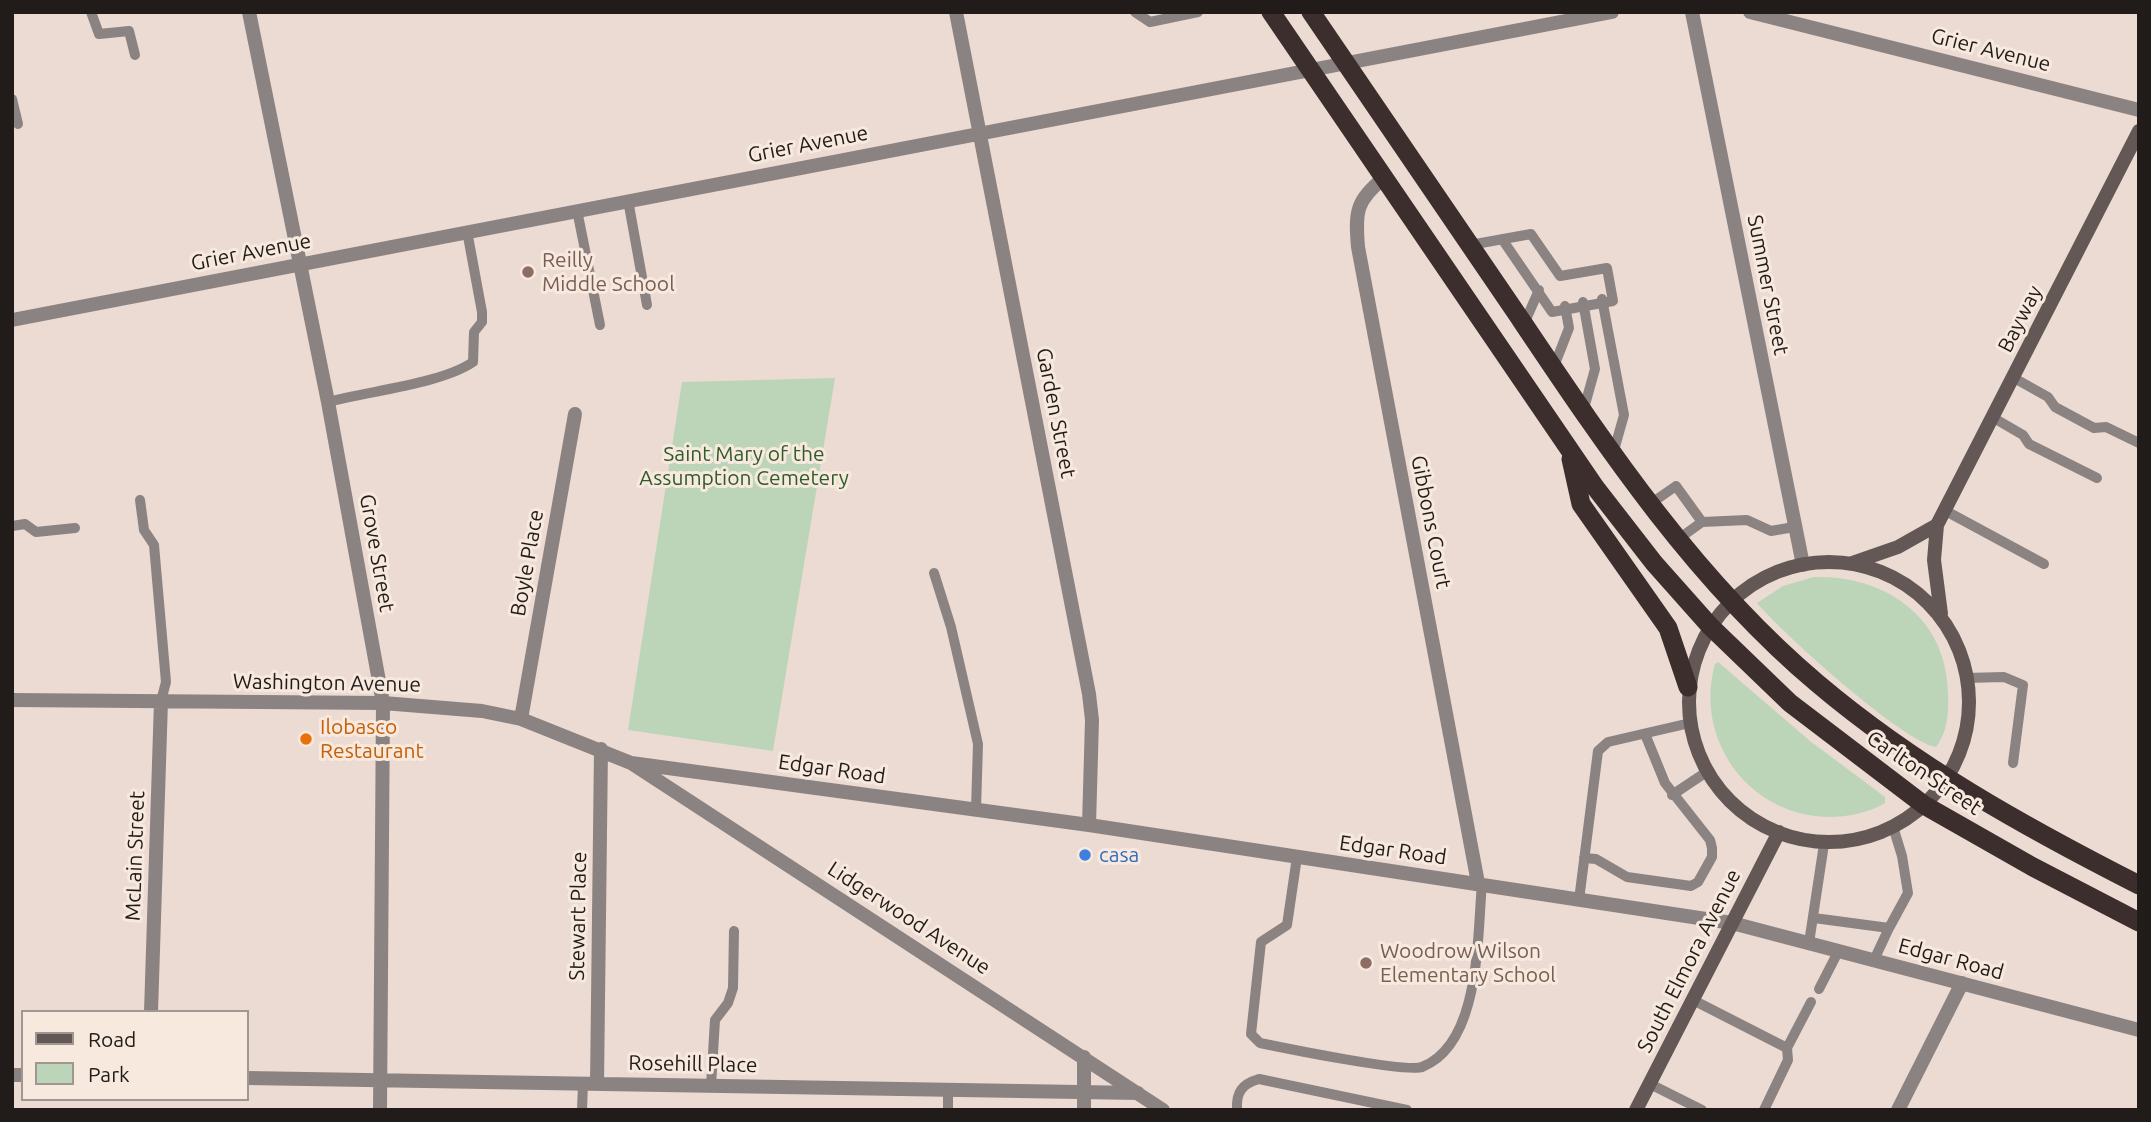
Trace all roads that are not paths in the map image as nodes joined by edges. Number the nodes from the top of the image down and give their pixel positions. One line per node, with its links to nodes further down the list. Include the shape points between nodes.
1 (91, 12): 12 (lane, via 99,34 129,31)
2 (249, 12): 26 (street, Grove Street)
3 (956, 12): 19 (street, Garden Street)
4 (1135, 12): 11 (lane, via 1150,22)
5 (1198, 12): 11 (lane)
6 (1271, 12): 14 (highway, Carlton Street)
7 (1311, 12): 13 (highway, Carlton Street)
8 (1612, 12): 13 (street, Grier Avenue)
9 (1692, 12): 51 (street, Summer Street)
10 (1751, 12): 16 (street, Grier Avenue)
11 (1187, 13)
12 (135, 55)
13 (1346, 62): 14 (street, Grier Avenue); 25 (highway, Carlton Street)
14 (1310, 69): 19 (street, Grier Avenue); 20 (highway, Carlton Street)
15 (12, 99): 17 (lane)
16 (2139, 110)
17 (18, 124)
18 (2139, 131): 36 (main road, Bayway)
19 (979, 132): 21 (street, Grier Avenue); 77 (street, Garden Street, via 1090,694)
20 (1384, 178): 42 (highway, Carlton Street); 83 (street, Gibbons Court, via 1365,193 1356,226)
21 (628, 200): 22 (street, Grier Avenue); 30 (lane)
22 (577, 210): 23 (street, Grier Avenue); 33 (lane)
23 (467, 231): 26 (street, Grier Avenue); 37 (lane, via 482,312 482,322 474,332 473,362 462,370)
24 (1502, 239): 25 (lane); 27 (lane); 28 (lane, via 1531,234 1559,280 1607,268 1613,301)
25 (1470, 245): 34 (highway, Carlton Street)
26 (298, 264): 32 (street, Grier Avenue); 37 (street, Grove Street)
27 (1538, 291): 31 (lane, via 1552,312); 34 (lane)
28 (1602, 301): 29 (lane); 43 (lane, via 1624,415)
29 (1583, 304): 31 (lane); 38 (lane, via 1595,369)
30 (647, 305)
31 (1566, 308): 35 (lane, via 1569,328)
32 (12, 320)
33 (600, 325)
34 (1524, 325): 35 (highway, Carlton Street)
35 (1553, 370): 38 (highway, Carlton Street)
36 (2014, 378): 40 (main road, Bayway); 41 (lane, via 2094,428 2106,427)
37 (328, 402): 65 (street, Grove Street)
38 (1583, 413): 43 (highway, Carlton Street)
39 (575, 414): 66 (street, Boyle Place)
40 (1992, 418): 44 (lane, via 2023,435 2028,444); 47 (main road, Bayway)
41 (2139, 443)
42 (1570, 451): 60 (highway, Carlton Street, via 1654,564); 62 (highway, via 1581,503 1668,628)
43 (1613, 454): 46 (highway, Carlton Street)
44 (2097, 478)
45 (140, 500): 64 (lane, via 144,530 154,545 166,682)
46 (1649, 504): 48 (lane, via 1676,486); 53 (highway, Carlton Street)
47 (1944, 510): 50 (main road, Bayway); 55 (lane)
48 (1702, 522): 51 (lane, via 1746,520 1771,531); 53 (lane)
49 (12, 526): 52 (lane, via 25,524 36,532)
50 (1937, 526): 54 (main road, via 1898,547); 59 (main road, Bayway, via 1934,560)
51 (1794, 527): 56 (street, Summer Street)
52 (75, 528)
53 (1677, 540): 58 (highway, Carlton Street)
54 (1850, 563): 56 (main road); 59 (main road, via 1898,577)
55 (2044, 564)
56 (1803, 565): 58 (main road, via 1766,578)
57 (934, 573): 76 (lane, via 978,744)
58 (1732, 600): 60 (main road); 73 (highway, Carlton Street, via 1818,683)
59 (1941, 614): 61 (main road, via 1956,641)
60 (1710, 626): 62 (main road, via 1695,657); 75 (highway, Carlton Street, via 1798,710)
61 (1966, 678): 71 (lane, via 2004,677 2022,685); 73 (main road, via 1963,739)
62 (1688, 687): 67 (main road)
63 (12, 700): 64 (street, Washington Avenue)
64 (161, 701): 65 (street, Washington Avenue); 98 (street, McLain Street)
65 (383, 703): 66 (street, Washington Avenue, via 482,711); 103 (street, Grove Street)
66 (520, 719): 69 (street, Washington Avenue)
67 (1690, 723): 68 (lane); 72 (main road)
68 (1645, 734): 74 (lane); 82 (lane, via 1608,742 1598,751)
69 (601, 749): 70 (street, Washington Avenue); 104 (street, Stewart Place)
70 (631, 763): 76 (street, Edgar Road); 101 (street, Lidgerwood Avenue)
71 (2013, 763)
72 (1708, 771): 74 (lane); 79 (main road, via 1734,802)
73 (1945, 779): 75 (main road); 84 (highway, Carlton Street)
74 (1672, 795): 82 (lane, via 1710,840 1712,857 1698,882 1690,886 1627,877 1596,859)
75 (1924, 805): 78 (main road); 87 (highway, Carlton Street)
76 (976, 809): 77 (street, Edgar Road)
77 (1088, 825): 81 (street, Edgar Road)
78 (1894, 830): 80 (main road, via 1849,844); 89 (lane, via 1908,894)
79 (1779, 832): 80 (main road); 88 (main road, South Elmora Avenue)
80 (1824, 844): 86 (lane)
81 (1297, 857): 83 (street, Edgar Road); 83 (lane, via 1287,925 1261,942 1251,1034 1260,1043 1393,1067 1421,1068 1444,1053 1465,1021)
82 (1584, 858): 85 (lane)
83 (1480, 883): 85 (street, Edgar Road)
84 (2139, 885)
85 (1579, 900): 88 (street, Edgar Road)
86 (1814, 918): 89 (lane); 91 (lane)
87 (2139, 922)
88 (1732, 923): 91 (street, Edgar Road); 96 (main road, South Elmora Avenue)
89 (1889, 928): 93 (lane)
90 (734, 931): 106 (lane, via 733,988 715,1020)
91 (1809, 943): 92 (street, Edgar Road)
92 (1839, 950): 93 (street, Edgar Road); 95 (lane)
93 (1874, 960): 94 (street, Edgar Road)
94 (1962, 983): 99 (street, Edgar Road); 120 (street)
95 (1819, 989)
96 (1693, 1000): 100 (lane); 105 (main road, South Elmora Avenue)
97 (1811, 1002): 100 (lane)
98 (151, 1010)
99 (2138, 1027)
100 (1787, 1048): 119 (lane, via 1788,1060)
101 (1084, 1057): 108 (street); 109 (street, Lidgerwood Avenue)
102 (248, 1078): 103 (street, Rosehill Place)
103 (381, 1081): 104 (street, Rosehill Place); 110 (street, Grove Street)
104 (590, 1084): 106 (street, Rosehill Place); 111 (lane)
105 (1650, 1084): 117 (main road, South Elmora Avenue); 118 (lane)
106 (711, 1086): 107 (street, Rosehill Place)
107 (948, 1091): 108 (street, Rosehill Place); 112 (lane)
108 (1084, 1093): 109 (street, Rosehill Place); 113 (street)
109 (1138, 1093): 114 (street, Lidgerwood Avenue)
110 (380, 1110)
111 (582, 1110)
112 (948, 1110)
113 (1084, 1110)
114 (1163, 1110)
115 (1237, 1110): 116 (lane, via 1241,1089 1259,1079)
116 (1407, 1110)
117 (1636, 1110)
118 (1702, 1110)
119 (1764, 1110)
120 (1898, 1110)

